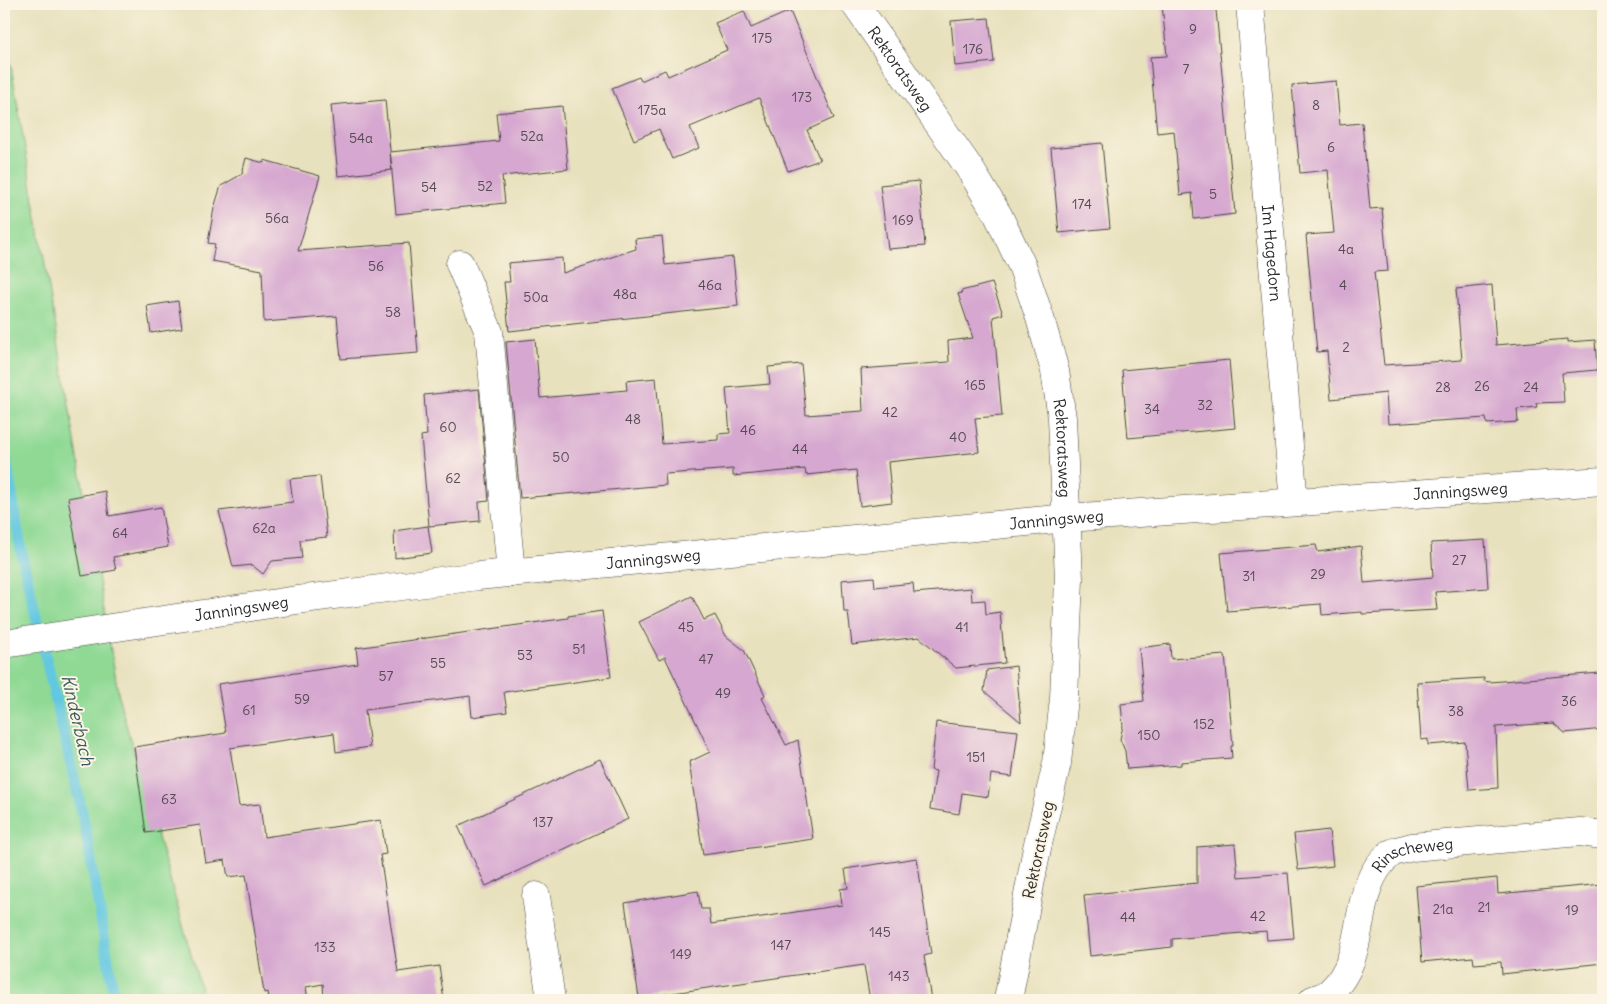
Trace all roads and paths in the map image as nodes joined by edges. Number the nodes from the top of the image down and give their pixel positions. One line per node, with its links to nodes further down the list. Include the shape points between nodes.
1 (855, 4): 6 (street, Rektoratsweg, via 970,170 998,215 1023,268 1055,371 1062,418)
2 (1250, 4): 5 (street, Im Hagedorn)
3 (460, 264): 7 (street, via 489,332)
4 (1603, 481): 5 (street, Janningsweg)
5 (1294, 502): 6 (street, Janningsweg)
6 (1067, 518): 7 (street, Janningsweg); 12 (street, Rektoratsweg, via 1069,579 1064,698 1056,763)
7 (510, 573): 8 (street, Janningsweg, via 297,600)
8 (6, 644)
9 (1603, 835): 13 (street, Rinscheweg, via 1580,832 1412,847 1392,853 1376,869 1368,888 1350,967 1330,993)
10 (536, 896): 11 (street)
11 (551, 1000)
12 (1008, 1000)
13 (1313, 1000)

